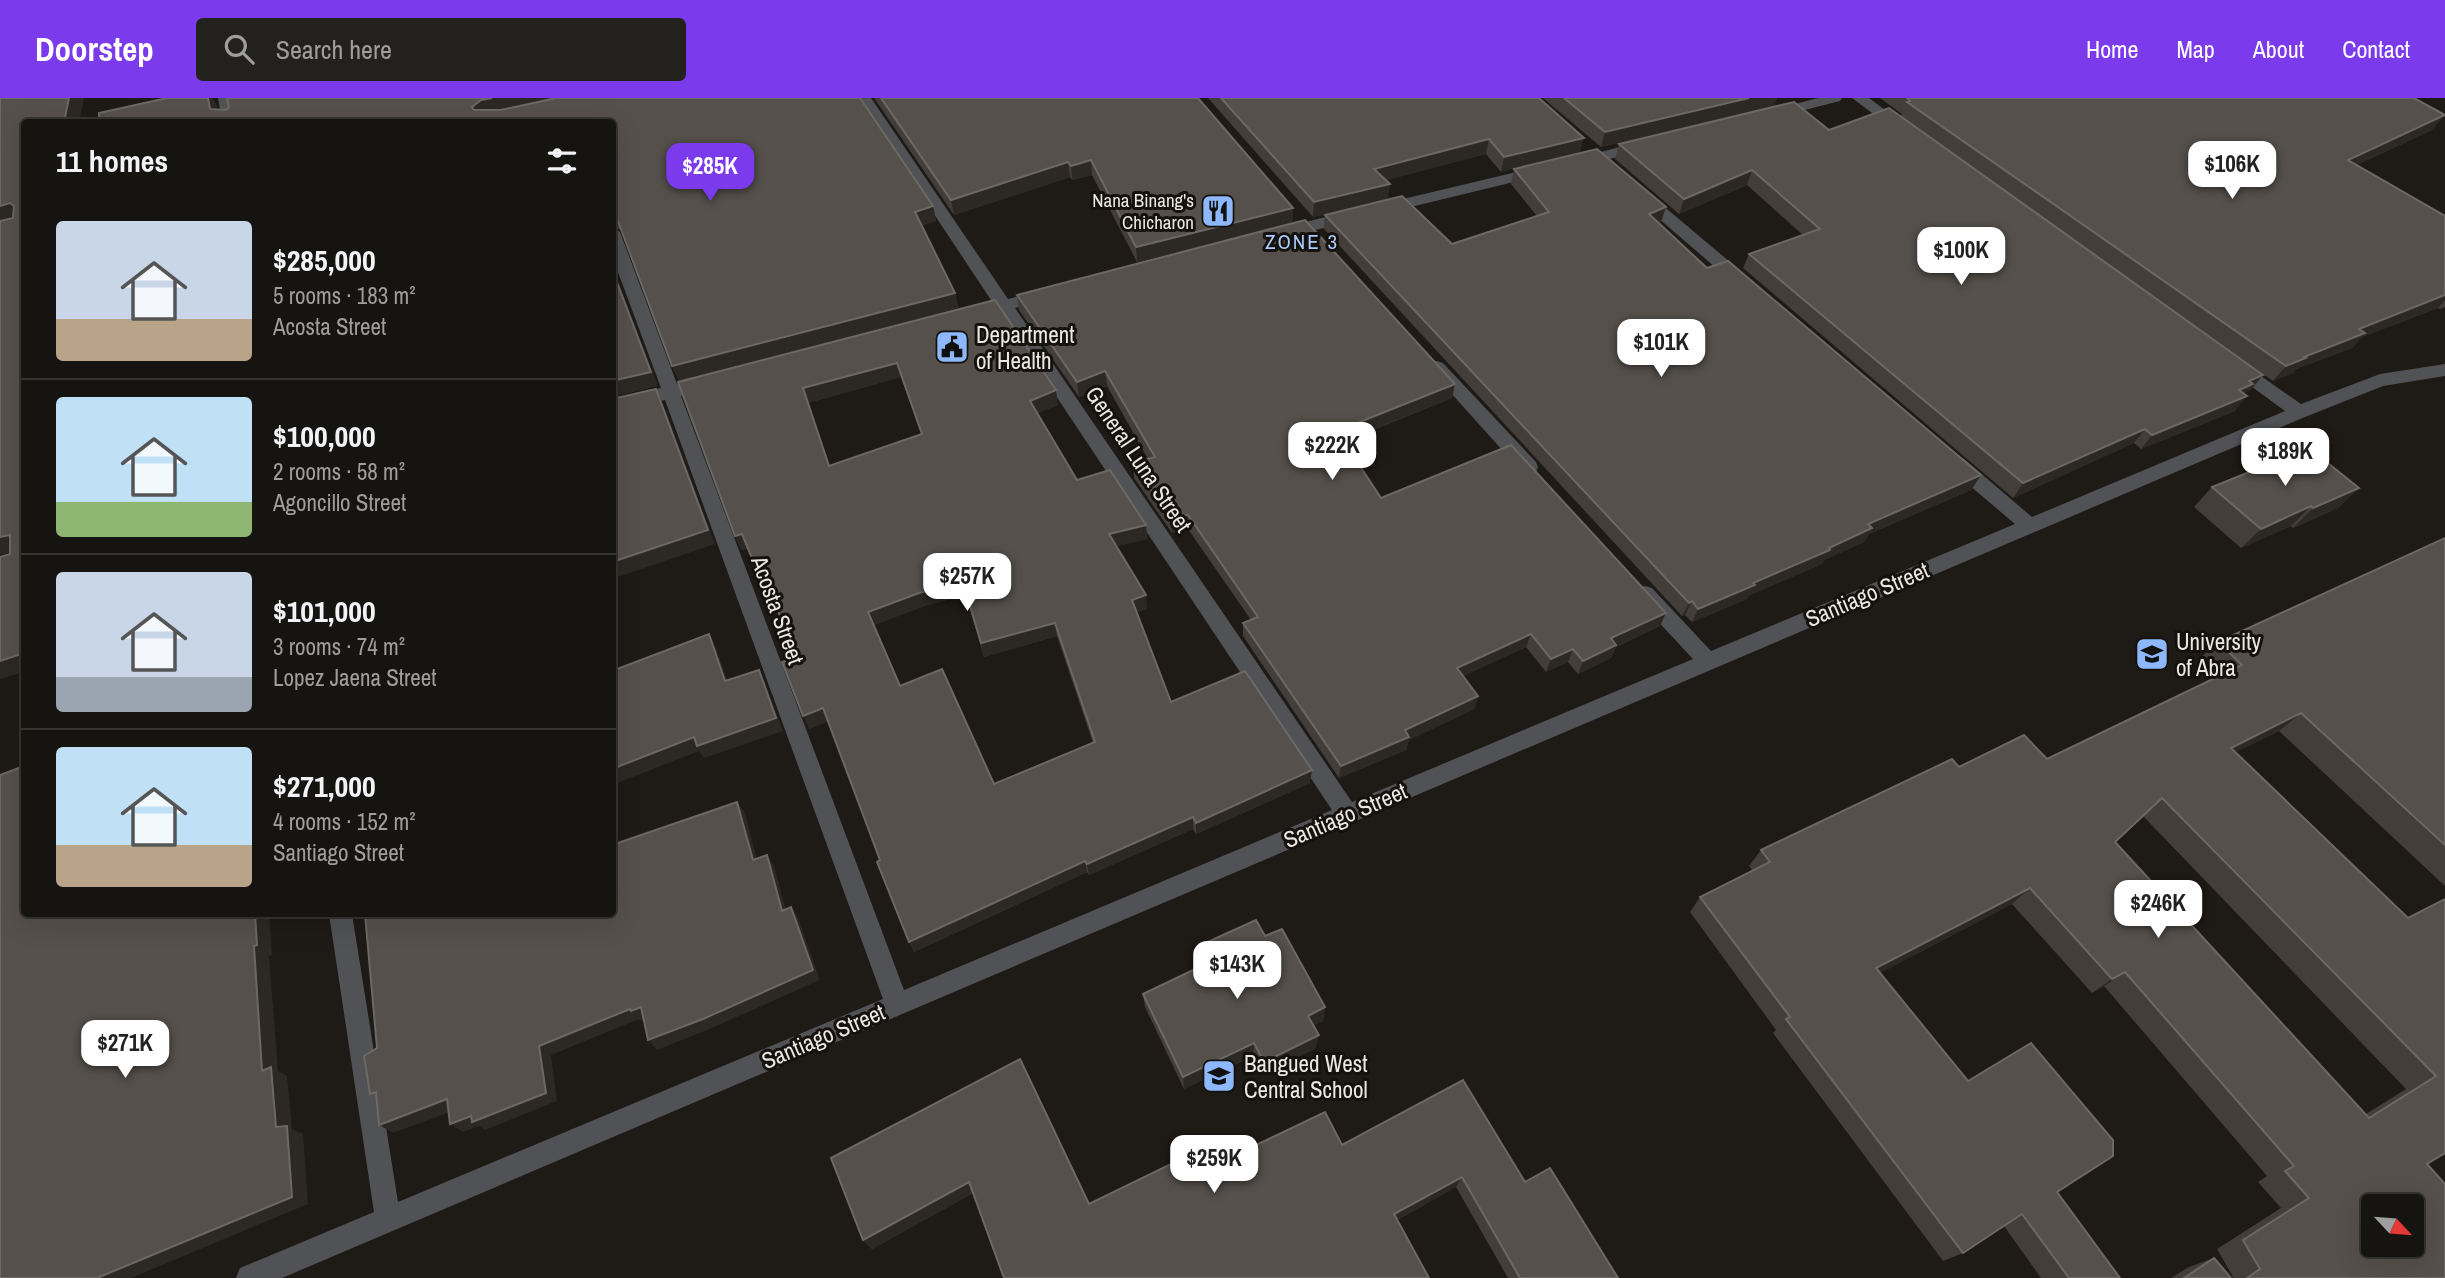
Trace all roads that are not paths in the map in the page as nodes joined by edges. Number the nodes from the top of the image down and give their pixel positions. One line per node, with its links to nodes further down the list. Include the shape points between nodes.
1 (225, 98): 6 (street)
2 (864, 98): 17 (street, General Luna Street)
3 (1835, 98): 5 (street)
4 (1859, 98): 7 (street)
5 (1756, 118)
6 (228, 119)
7 (1915, 138)
8 (1578, 141): 10 (street)
9 (1663, 141): 10 (street)
10 (1597, 158): 12 (street); 16 (street)
11 (1291, 207): 12 (street)
12 (1313, 232): 13 (street)
13 (1269, 237)
14 (616, 243): 23 (street, Acosta Street)
15 (1059, 292): 17 (street)
16 (1755, 292)
17 (1006, 306): 18 (street); 31 (street, General Luna Street)
18 (953, 319)
19 (2220, 356): 25 (street)
20 (1429, 358): 27 (street)
21 (2445, 370): 25 (street, Santiago Street, via 2380,380)
22 (725, 378): 23 (street)
23 (671, 392): 24 (street); 33 (street, Acosta Street)
24 (616, 406)
25 (2299, 412): 28 (street, Santiago Street)
26 (1945, 454): 28 (street)
27 (1541, 480)
28 (2029, 526): 30 (street, Santiago Street)
29 (1633, 581): 30 (street)
30 (1708, 662): 31 (street, Santiago Street)
31 (1347, 814): 33 (street, Santiago Street)
32 (340, 917): 34 (street)
33 (897, 1004): 34 (street, Santiago Street)
34 (388, 1220): 35 (street, Santiago Street)
35 (250, 1278)

